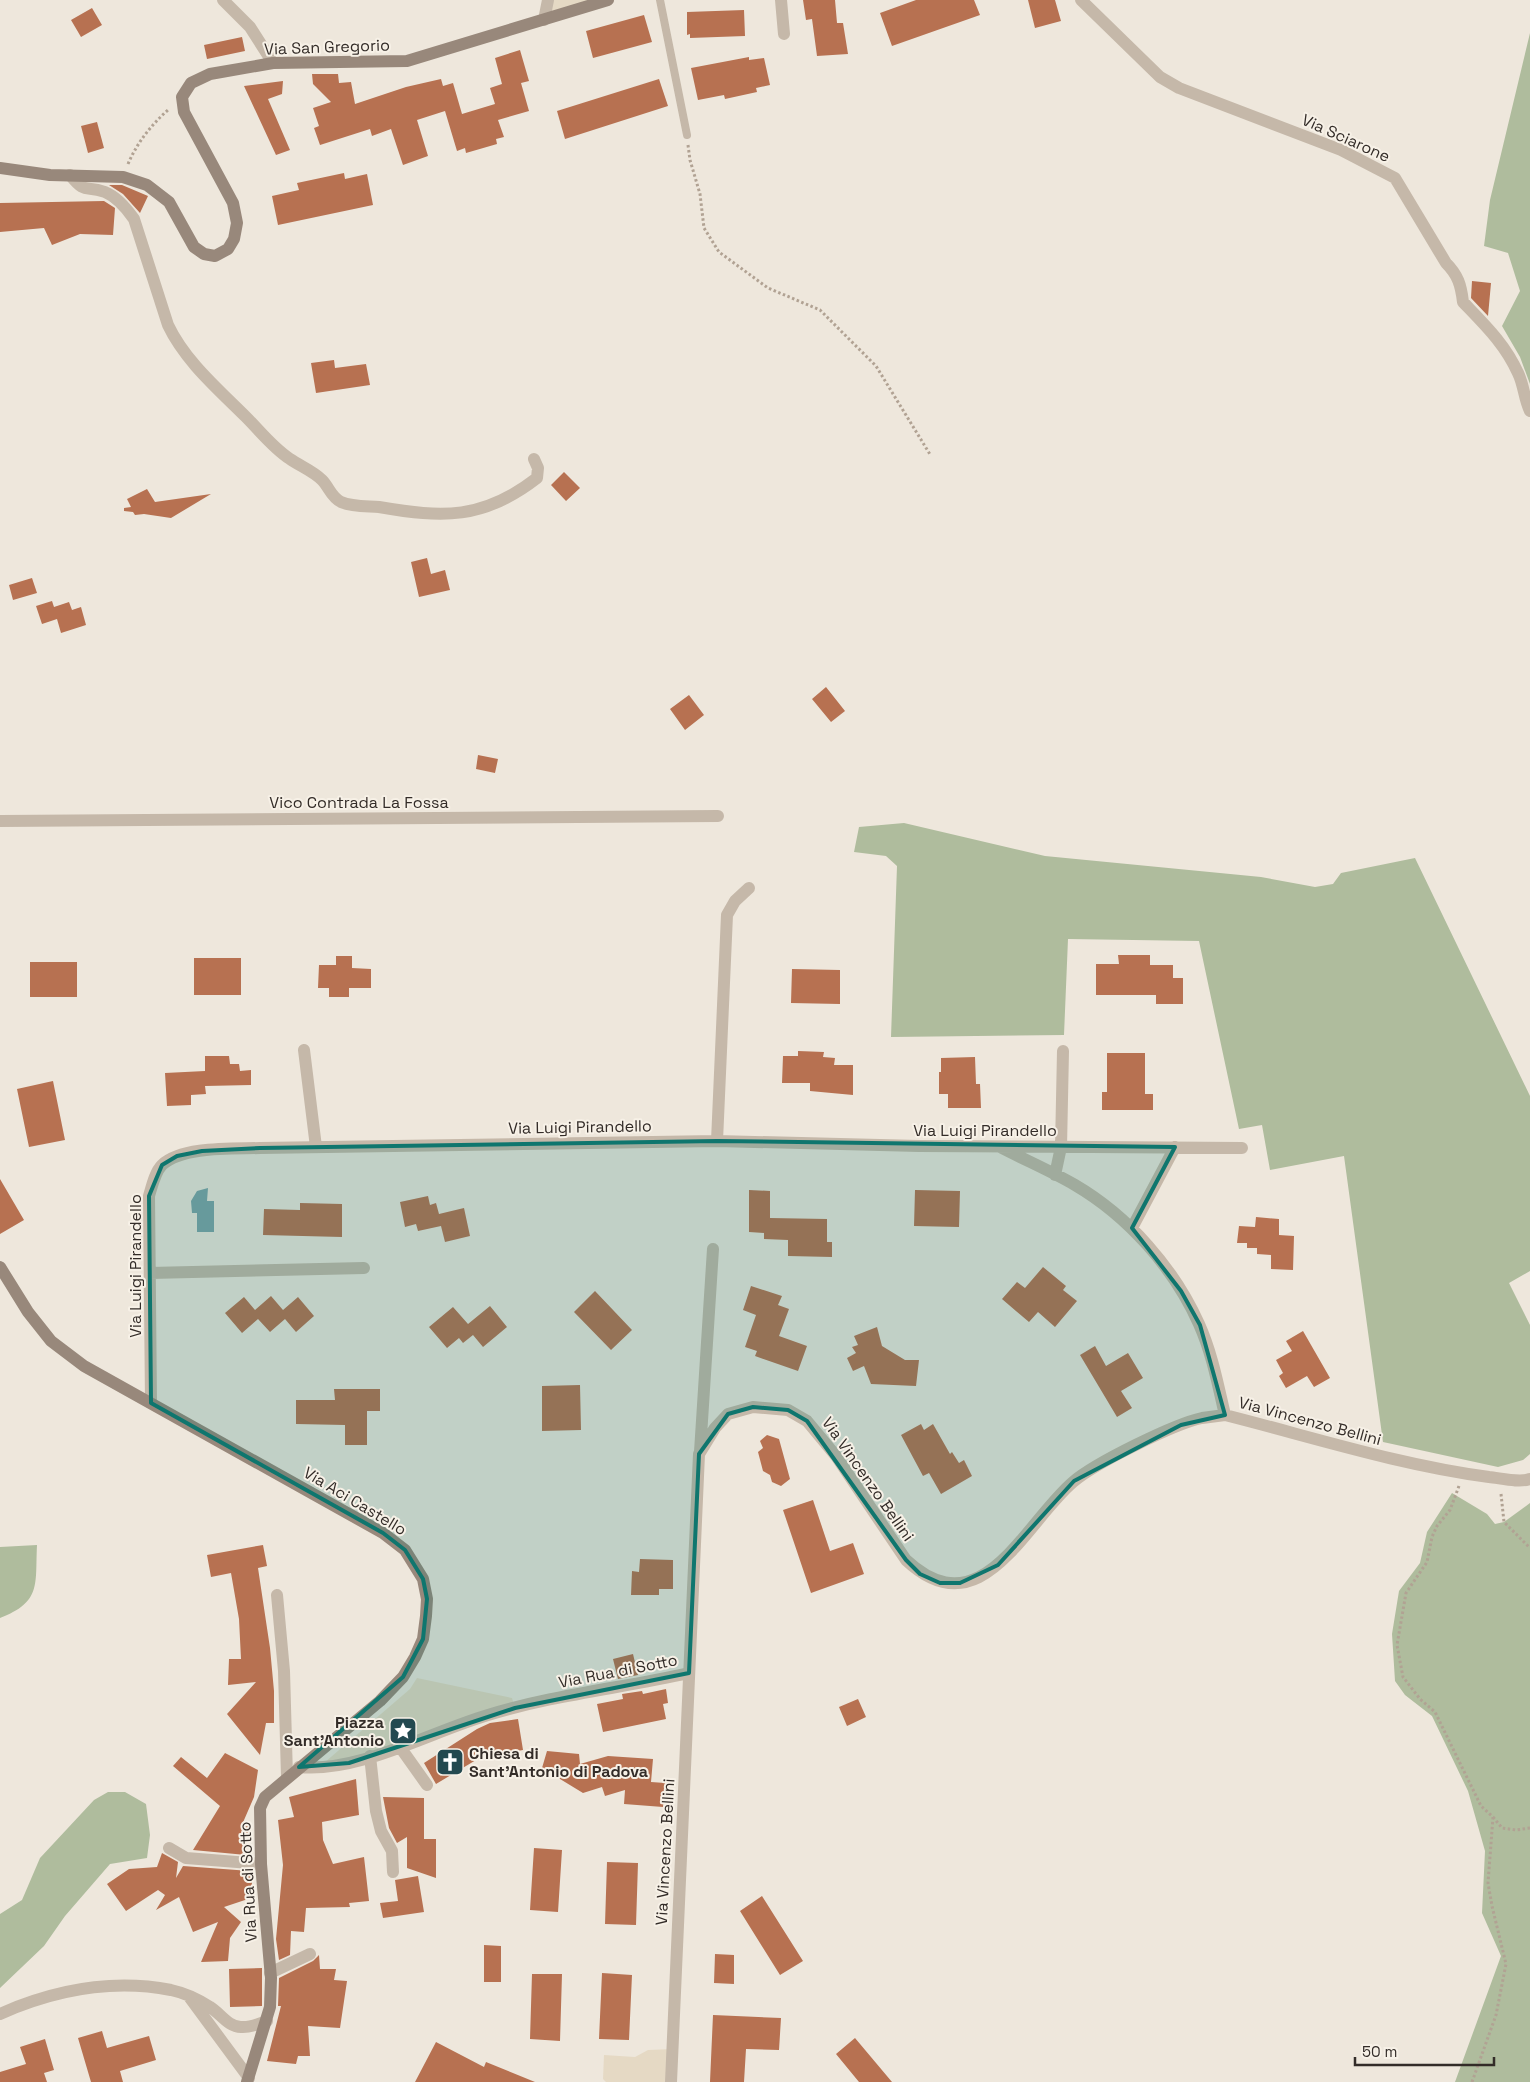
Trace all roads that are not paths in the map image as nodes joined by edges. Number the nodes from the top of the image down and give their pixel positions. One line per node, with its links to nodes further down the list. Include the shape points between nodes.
1 (223, 0): 9 (street, via 250,27)
2 (548, 0): 7 (street)
3 (608, 0): 7 (street, Via San Gregorio)
4 (660, 0): 10 (lane)
5 (781, 0): 8 (street)
6 (1081, 0): 13 (street, Via Sciarone, via 1160,77 1179,88 1341,150 1395,178 1457,275 1463,302 1494,333 1510,356 1520,376)
7 (544, 20): 9 (street, Via San Gregorio, via 407,61)
8 (784, 34)
9 (273, 63): 12 (street, Via San Gregorio, via 210,74 191,83 182,97 190,126 233,203 237,223 228,249 215,256 194,247 168,202 147,185 123,177)
10 (687, 134)
11 (0, 168): 12 (street)
12 (70, 175): 14 (street, via 80,188 104,192 124,205 134,219 176,341 211,383 275,446 322,480 342,503 432,514 497,504 536,478 538,468)
13 (1530, 411)
14 (534, 459)
15 (718, 816): 16 (street, Vico Contrada La Fossa)
16 (0, 821)
17 (749, 888): 20 (street, via 727,915)
18 (304, 1050): 22 (street)
19 (1063, 1051): 23 (street)
20 (717, 1141): 21 (street, Via Luigi Pirandello); 22 (street, Via Luigi Pirandello)
21 (998, 1146): 23 (street, Via Luigi Pirandello); 26 (street)
22 (316, 1147): 31 (street, Via Luigi Pirandello, via 202,1151 177,1156 162,1165 149,1196)
23 (1061, 1147): 24 (street, Via Luigi Pirandello); 26 (street)
24 (1175, 1147): 25 (street, Via Luigi Pirandello); 27 (street)
25 (1242, 1148)
26 (1055, 1175): 27 (street, via 1076,1186)
27 (1132, 1228): 33 (street, via 1181,1291 1200,1325)
28 (713, 1249): 34 (street)
29 (0, 1268): 32 (street, Via Aci Castello, via 51,1341 84,1366)
30 (364, 1268): 31 (street)
31 (150, 1273): 32 (street, Via Luigi Pirandello)
32 (151, 1403): 40 (street, Via Aci Castello, via 383,1533 405,1550 423,1579 427,1599 423,1638 404,1677 380,1701)
33 (1225, 1415): 34 (street, Via Vincenzo Bellini, via 1181,1424 1081,1476 998,1565 960,1584 940,1583 920,1574 906,1560 836,1456 807,1421 788,1410 753,1407 728,1414); 35 (street, Via Vincenzo Bellini, via 1401,1461 1462,1473)
34 (699, 1454): 37 (street, Via Vincenzo Bellini)
35 (1530, 1479)
36 (277, 1595): 41 (street, via 284,1671)
37 (689, 1673): 38 (street, Via Rua di Sotto, via 515,1708); 52 (street, Via Vincenzo Bellini)
38 (400, 1747): 39 (street, Via Rua di Sotto); 42 (street)
39 (370, 1756): 40 (street, Via Rua di Sotto, via 317,1769); 45 (street, via 376,1811 381,1831 392,1851)
40 (299, 1767): 41 (street, Via Rua di Sotto)
41 (287, 1777): 44 (street, Via Rua di Sotto, via 265,1797 260,1808)
42 (426, 1784)
43 (169, 1848): 44 (street, via 186,1858)
44 (261, 1864): 47 (street, Via Rua di Sotto)
45 (393, 1872)
46 (310, 1954): 47 (street)
47 (270, 1973): 50 (street, Via Rua di Sotto)
48 (189, 1996): 49 (street, via 172,1990 108,1985 30,2000); 50 (street, via 211,2007 239,2028); 51 (street)
49 (0, 2014)
50 (267, 2021): 51 (street, Via Rua di Sotto)
51 (248, 2080)
52 (671, 2082)

